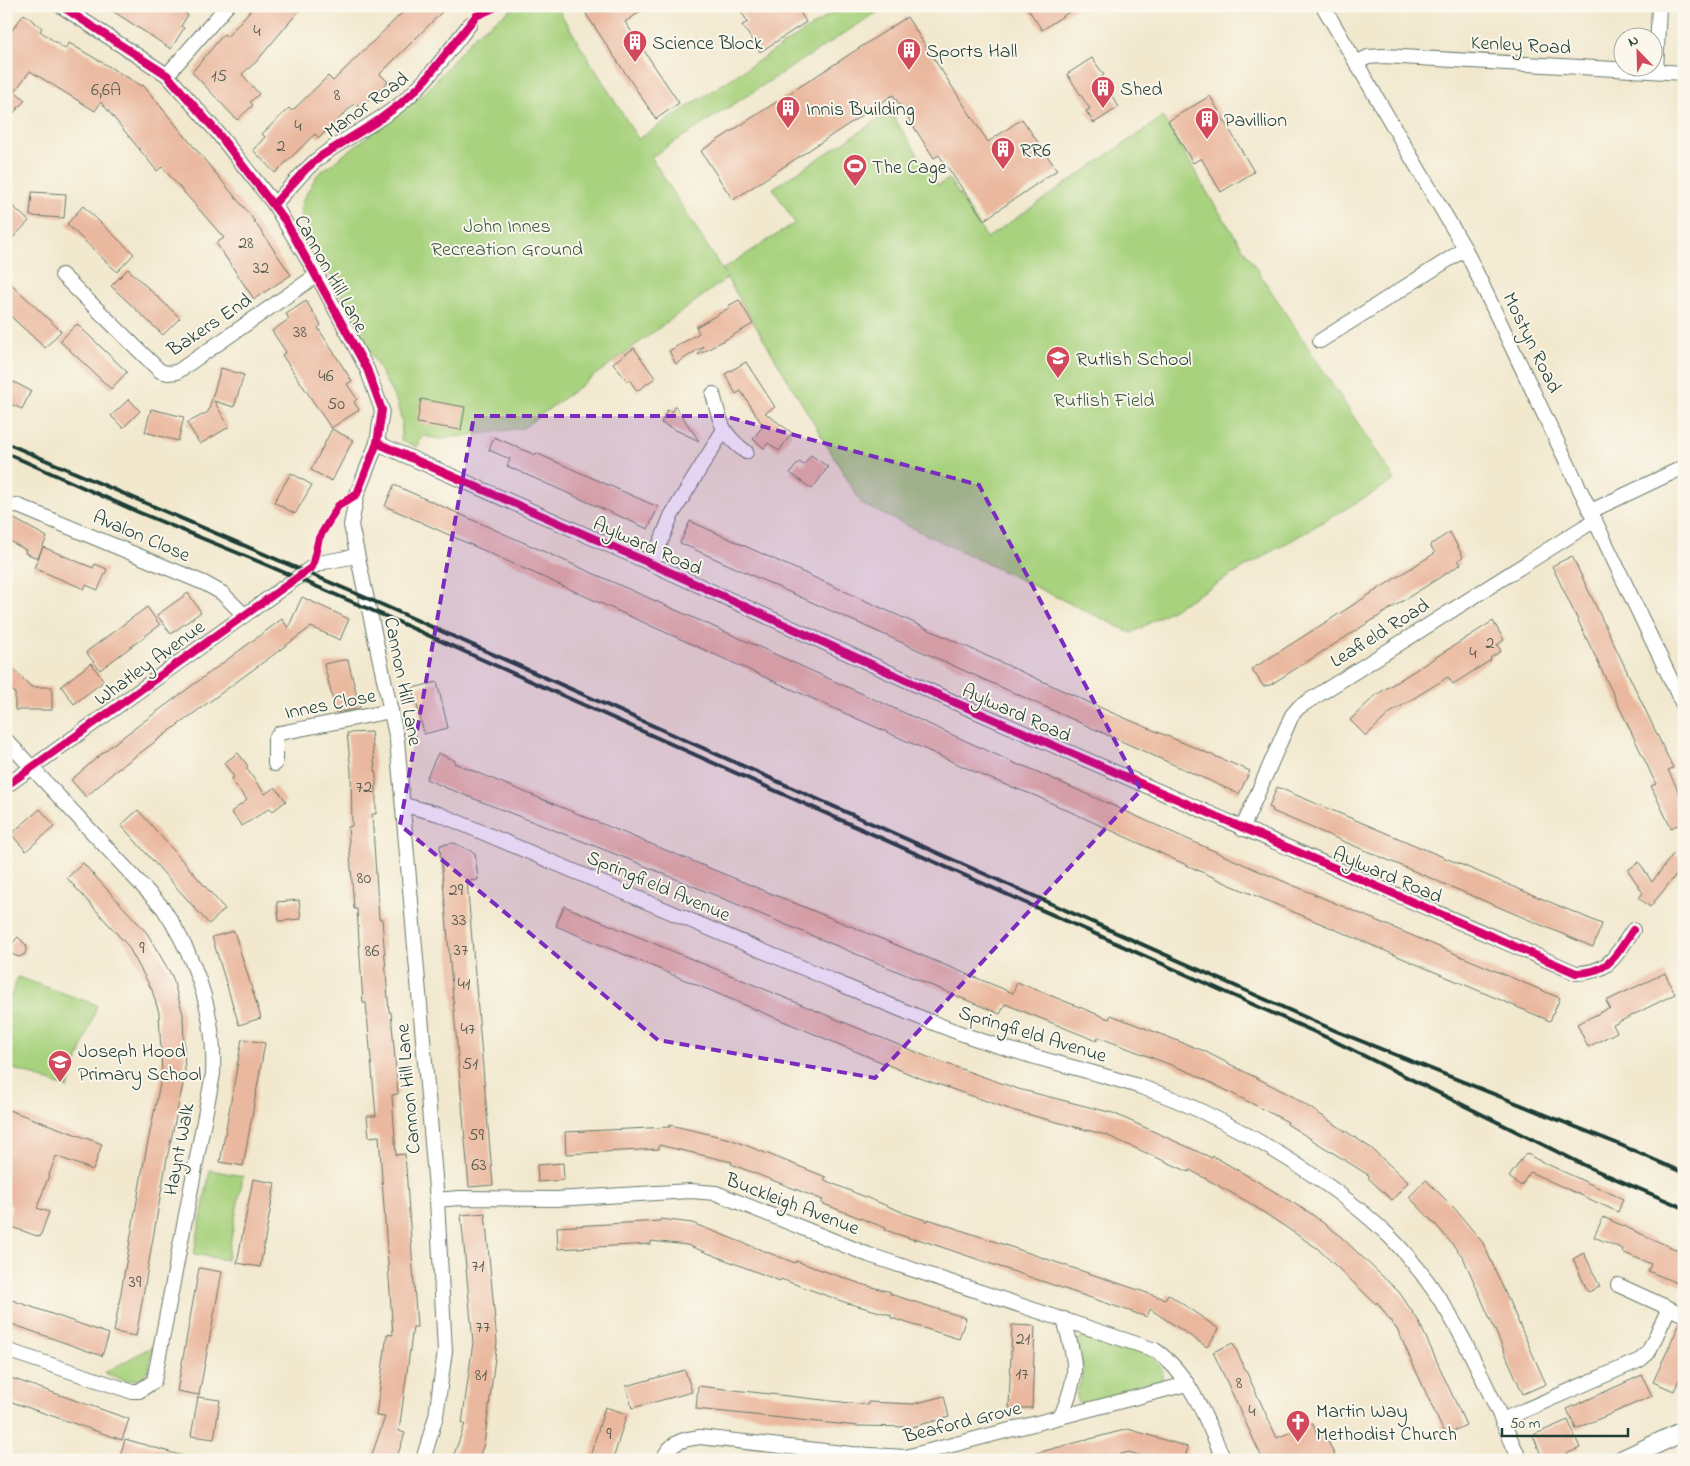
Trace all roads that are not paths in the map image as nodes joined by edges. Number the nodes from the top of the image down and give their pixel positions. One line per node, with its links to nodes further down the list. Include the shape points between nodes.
1 (61, 6): 11 (street, Cannon Hill Lane)
2 (227, 6): 11 (street)
3 (1323, 6): 7 (street, Mostyn Road)
4 (1660, 6): 6 (street)
5 (470, 24): 12 (street, Manor Road, via 407,98 306,168)
6 (1659, 28)
7 (1356, 63): 8 (street, Kenley Road, via 1368,57 1384,56); 13 (street, Mostyn Road)
8 (1612, 69)
9 (1662, 72): 10 (street, Kenley Road)
10 (1684, 74)
11 (167, 75): 12 (street, Cannon Hill Lane)
12 (274, 204): 15 (street, Cannon Hill Lane)
13 (1465, 249): 16 (street); 23 (street, Mostyn Road)
14 (62, 275): 15 (street, Bakers End, via 160,371 168,373 177,372)
15 (317, 275): 19 (street, Cannon Hill Lane, via 367,370 380,402 382,418)
16 (1320, 342)
17 (713, 394): 18 (street)
18 (723, 431): 20 (street); 25 (street, via 672,516)
19 (377, 443): 24 (street, Cannon Hill Lane, via 352,510 351,525); 25 (street, Aylward Road)
20 (746, 452)
21 (1684, 467): 23 (street, Leafield Road)
22 (16, 505): 26 (street, Avalon Close, via 204,583 222,593)
23 (1593, 516): 27 (street, Mostyn Road); 34 (street, Leafield Road, via 1298,707)
24 (357, 556): 26 (street, Whatley Avenue, via 312,567); 28 (street, Cannon Hill Lane)
25 (652, 564): 34 (street, Aylward Road)
26 (244, 615): 31 (street, Whatley Avenue)
27 (1684, 707)
28 (391, 711): 30 (street, Innes Close, via 280,733 274,739); 33 (street, Cannon Hill Lane)
29 (6, 740): 31 (street)
30 (275, 764)
31 (32, 767): 32 (street, Whatley Avenue); 41 (street, Haynt Walk, via 162,908 175,927 194,964 210,1022 214,1058 154,1381 147,1387 130,1391)
32 (6, 786)
33 (404, 805): 36 (street, Cannon Hill Lane); 44 (street, Springfield Avenue, via 439,814 972,1037 1168,1097 1251,1139 1345,1199 1387,1234 1416,1266 1451,1314)
34 (1242, 829): 35 (street, Aylward Road, via 1576,973 1591,973 1607,966)
35 (1633, 930)
36 (437, 1200): 40 (street, Buckleigh Avenue, via 556,1199 690,1191 716,1193 868,1254); 46 (street, Cannon Hill Lane, via 445,1352 436,1416)
37 (1618, 1285): 38 (street)
38 (1669, 1308): 39 (street); 44 (street, via 1648,1353 1640,1360)
39 (1684, 1315)
40 (1064, 1319): 42 (street, Buckleigh Avenue, via 1155,1350 1174,1366); 43 (street, via 1076,1370)
41 (6, 1350)
42 (1187, 1384): 43 (street, Beaford Grove, via 1158,1394); 48 (street, Buckleigh Avenue)
43 (1061, 1416): 47 (street, Beaford Grove, via 906,1457 700,1437 672,1446)
44 (1502, 1420): 49 (street, Springfield Avenue)
45 (1684, 1432): 50 (main road)
46 (423, 1460)
47 (663, 1460)
48 (1224, 1460)
49 (1520, 1460)
50 (1622, 1460)

